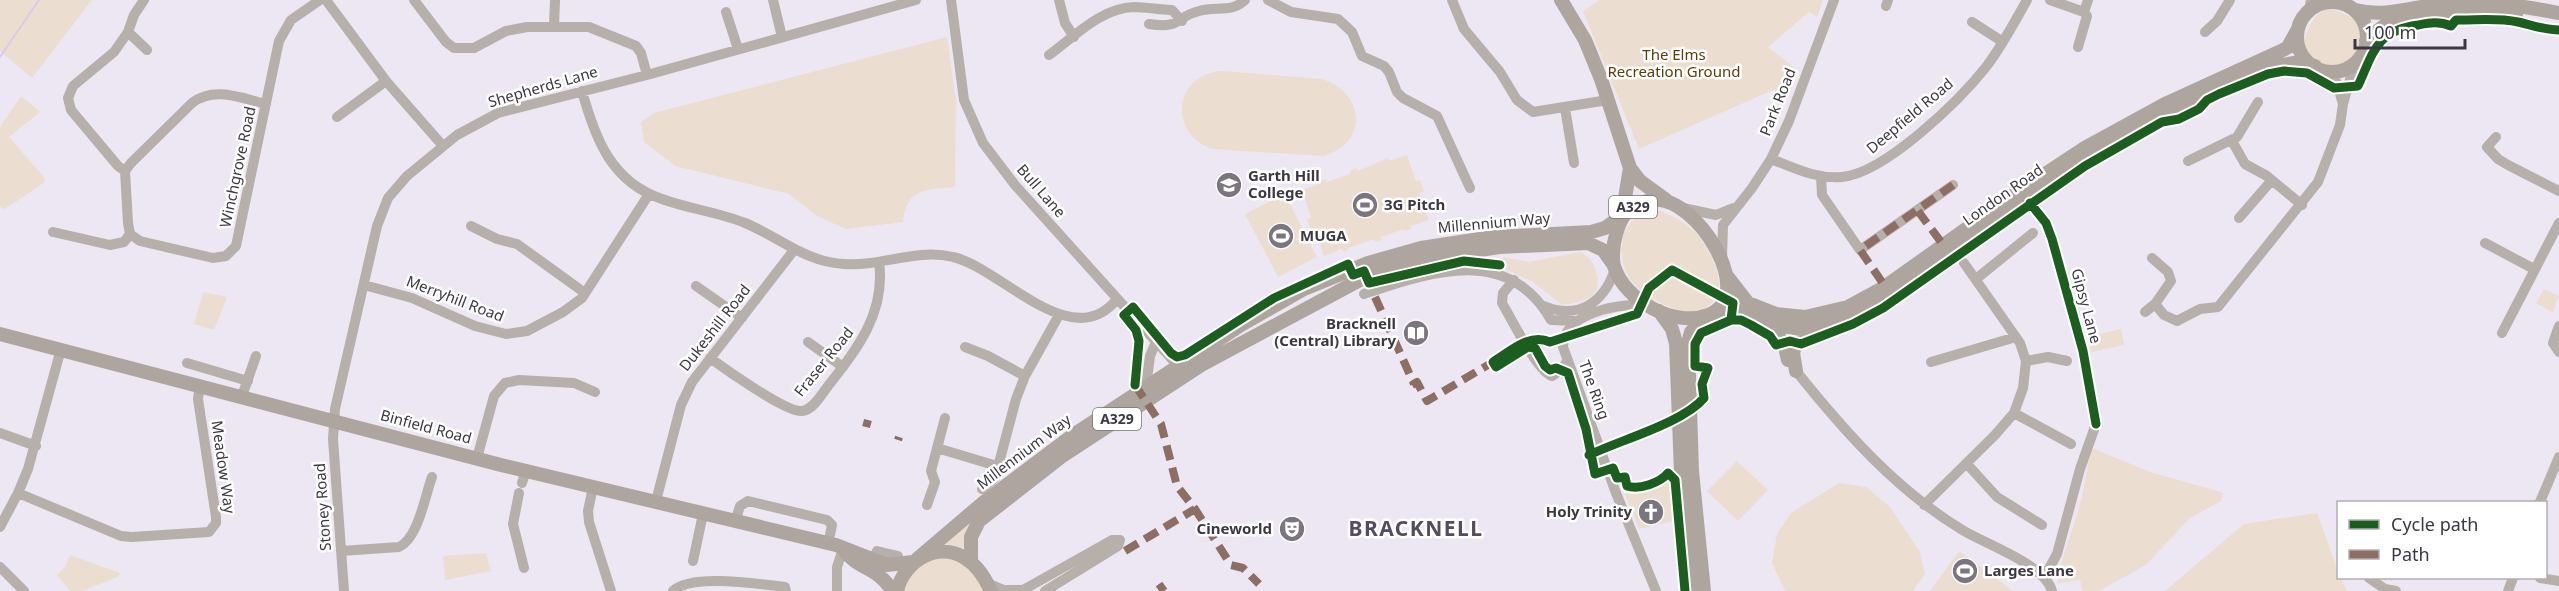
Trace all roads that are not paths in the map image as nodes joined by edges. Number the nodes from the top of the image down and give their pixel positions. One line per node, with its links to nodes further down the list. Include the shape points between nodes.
1 (144, 0): 32 (street)
2 (320, 0): 49 (street, Winchgrove Road, via 291,20 281,35)
3 (326, 0): 45 (street)
4 (414, 0): 30 (street, via 446,42 459,49 474,48 506,31)
5 (555, 0): 30 (street)
6 (773, 0): 34 (street)
7 (916, 0): 34 (street, Shepherds Lane)
8 (951, 0): 93 (street, Bull Lane, via 964,100 983,143 1015,185)
9 (1059, 0): 35 (street, via 1065,23)
10 (1245, 0): 26 (street, via 1237,7 1198,11)
11 (1268, 0): 64 (street, via 1292,12 1338,20 1352,32 1362,56 1384,66 1397,92 1437,116)
12 (1452, 0): 51 (street, via 1464,29 1500,72 1517,100 1533,112)
13 (1561, 0): 47 (main road, via 1585,40)
14 (1834, 0): 56 (street, Park Road)
15 (2027, 0): 37 (street, Deepfield Road)
16 (2050, 0): 24 (street)
17 (2088, 0): 24 (street)
18 (2230, 0): 33 (street)
19 (2332, 1): 21 (main road, A329); 22 (main road, A329)
20 (1125, 4): 26 (street, via 1172,10); 35 (street, via 1102,15)
21 (2310, 5): 31 (main road, A329)
22 (2355, 10): 25 (main road, A329, via 2379,14 2479,3); 36 (main road, via 2366,28)
23 (726, 12): 39 (street)
24 (2084, 12): 38 (street, via 2087,16)
25 (2559, 13)
26 (1182, 21): 29 (street, via 1164,26)
27 (1972, 22): 37 (street)
28 (2559, 22): 36 (main road, via 2506,13 2438,15 2390,24)
29 (1149, 24)
30 (554, 26): 44 (street, via 589,27 632,44 641,53)
31 (2298, 29): 43 (main road, via 2300,49); 86 (main road, London Road / A329, via 2283,50 2167,103 2084,149 1883,288 1848,307 1805,317 1776,314 1744,299)
32 (128, 32): 40 (street); 60 (street, via 114,52 73,86 68,98 71,110)
33 (2205, 32)
34 (782, 37): 39 (street, Shepherds Lane)
35 (1074, 37): 41 (street)
36 (2366, 41): 42 (main road)
37 (2003, 42): 61 (street, Deepfield Road, via 1951,105 1885,160 1844,177)
38 (2078, 47)
39 (738, 49): 44 (street, Shepherds Lane)
40 (147, 50)
41 (1049, 55)
42 (2354, 65): 43 (main road, A329, via 2340,72); 50 (street)
43 (2321, 68): 50 (street, via 2337,83); 103 (main road, London Road / A329, via 2294,63 2276,66 2158,119 2046,184 1892,294)
44 (647, 75): 46 (street, Shepherds Lane)
45 (386, 81): 52 (street); 55 (street)
46 (582, 91): 55 (street, Shepherds Lane, via 498,113); 66 (street, via 596,138 606,156 626,178)
47 (1608, 100): 51 (street); 59 (main road)
48 (2258, 102): 54 (street)
49 (266, 104): 60 (street, via 222,94 202,96); 77 (street, Winchgrove Road, via 241,231 236,246 226,256 213,258 140,242)
50 (2343, 104): 68 (street, via 2329,158)
51 (1565, 108): 58 (street)
52 (337, 117)
53 (2496, 137): 65 (street, via 2487,147 2498,159)
54 (2232, 141): 57 (street); 62 (street, via 2245,164)
55 (442, 146): 89 (street, Shepherds Lane, via 388,198)
56 (1771, 159): 61 (street, Deepfield Road); 69 (street, Park Road)
57 (2188, 161)
58 (1574, 163)
59 (1630, 168): 67 (main road, via 1640,181); 71 (main road)
60 (125, 171): 77 (street)
61 (1821, 176): 63 (street, via 1822,195 1860,250)
62 (2272, 180): 68 (street); 72 (street)
63 (1953, 185)
64 (1470, 188)
65 (2559, 191)
66 (649, 194): 79 (street, via 746,223); 91 (street, Merryhill Road)
67 (1666, 200): 70 (main road, A329); 71 (main road, A329, via 1640,203)
68 (2302, 205): 94 (street, via 2218,307 2200,309 2176,321)
69 (1735, 206): 70 (street, via 1716,215); 81 (street, Park Road, via 1721,229)
70 (1683, 208): 81 (main road, A329)
71 (1622, 216): 84 (main road, A329, via 1614,245); 120 (main road, Millennium Way / A329, via 1591,232 1462,240 1368,262 1288,297)
72 (2239, 218)
73 (2559, 223): 85 (street)
74 (471, 226): 91 (street, via 517,244)
75 (53, 232): 77 (street, via 110,245 124,242)
76 (2033, 233): 87 (street)
77 (130, 234)
78 (2485, 243): 85 (street)
79 (794, 250): 82 (street, via 837,264); 100 (street, Dukeshill Road)
80 (2152, 258): 94 (street, via 2171,279)
81 (1722, 260): 86 (main road, A329)
82 (879, 262): 98 (street, via 932,254 962,259); 121 (street, Fraser Road, via 870,327)
83 (1964, 263): 87 (street)
84 (1614, 266): 95 (street, via 1608,288 1592,303 1566,312); 96 (main road, A329, via 1629,290); 163 (main road, Millennium Way / A329, via 1599,247 1588,243 1508,246 1434,257 1358,281 1203,364 1054,462 979,521 971,537)
85 (2534, 268): 105 (street)
86 (1727, 276): 99 (main road, via 1725,298)
87 (1976, 279): 107 (street)
88 (1514, 280): 92 (street, via 1491,272 1459,271); 95 (street); 115 (street, via 1503,293 1502,303 1540,366 1552,376)
89 (364, 285): 91 (street, Merryhill Road, via 412,298 476,327 506,334 538,326 578,303); 132 (street, Shepherds Lane)
90 (696, 286): 100 (street)
91 (585, 293)
92 (1364, 294)
93 (1117, 299): 98 (street, via 1106,310 1090,316); 109 (street, Bull Lane)
94 (2155, 304): 97 (street)
95 (1544, 306): 101 (street, via 1551,320)
96 (1654, 308): 99 (main road, A329, via 1680,317); 101 (street, via 1636,304 1613,307); 129 (main road, via 1672,329)
97 (2145, 312)
98 (1059, 315): 123 (street)
99 (1709, 315): 102 (main road, London Road / A329, via 1739,311); 129 (main road, via 1694,328 1689,339)
100 (742, 318): 114 (street, Dukeshill Road)
101 (1575, 321): 115 (street, The Ring, via 1564,335)
102 (1766, 323): 103 (main road, London Road / A329, via 1801,329); 122 (main road, via 1780,337)
103 (1828, 325): 122 (main road, via 1796,343)
104 (2559, 326): 112 (street, via 2553,343)
105 (2502, 333)
106 (0, 334): 111 (main road, Binfield Road)
107 (2016, 337): 116 (street); 118 (street)
108 (808, 342): 121 (street)
109 (1156, 342): 120 (street, Bull Lane); 126 (street)
110 (965, 347): 123 (street)
111 (61, 349): 125 (main road, Binfield Road); 136 (street)
112 (2559, 352)
113 (256, 356): 124 (street)
114 (710, 358): 121 (street, Fraser Road, via 750,386 800,411 810,408); 148 (street, Dukeshill Road, via 685,394)
115 (1568, 360): 180 (street, The Ring, via 1598,443 1603,471)
116 (2026, 361): 117 (street, via 2048,357); 130 (street, via 2023,388)
117 (2067, 361)
118 (1931, 362)
119 (187, 363): 124 (street)
120 (1178, 366): 126 (main road, Millennium Way / A329)
121 (843, 367)
122 (1796, 371): 151 (street, via 1874,460)
123 (1025, 376): 142 (street)
124 (248, 381): 128 (street)
125 (200, 385): 128 (main road, Binfield Road); 147 (street, Meadow Way, via 198,399 216,517 209,532 121,536)
126 (1146, 387): 161 (main road, Millennium Way / A329, via 1035,462)
127 (595, 392): 140 (street, via 574,383 505,383 494,396)
128 (242, 396): 132 (main road, Binfield Road)
129 (1685, 407): 138 (main road)
130 (2014, 413): 135 (street); 141 (street)
131 (945, 418): 137 (street)
132 (333, 420): 140 (main road, Binfield Road); 158 (street, Stoney Road)
133 (2097, 424): 168 (street, via 2080,468 2057,554)
134 (0, 434): 136 (street)
135 (2071, 444)
136 (36, 446): 147 (street)
137 (937, 448): 142 (street); 150 (street, via 932,471 935,482)
138 (1686, 452): 181 (main road); 182 (main road)
139 (2559, 457): 149 (street)
140 (477, 458): 143 (main road, Binfield Road)
141 (1966, 464): 151 (street); 154 (street, via 1997,497)
142 (998, 466): 146 (street, via 995,478)
143 (526, 470): 145 (main road, Binfield Road); 166 (street, via 513,524)
144 (432, 477): 158 (street, via 407,542 399,547)
145 (593, 487): 148 (main road, Binfield Road); 173 (street, via 589,522)
146 (982, 489)
147 (18, 493): 155 (street)
148 (656, 501): 152 (main road, Binfield Road)
149 (2540, 501)
150 (927, 505)
151 (1924, 505): 168 (street)
152 (703, 514): 153 (main road, Binfield Road); 162 (street)
153 (735, 522): 156 (street, via 740,506 748,501 826,520 832,525); 157 (main road, Binfield Road)
154 (2042, 525)
155 (0, 527)
156 (830, 535)
157 (843, 549): 164 (main road, Binfield Road, via 850,559); 176 (street, via 837,567)
158 (341, 551): 172 (street, Stoney Road)
159 (898, 556): 164 (street, via 877,551)
160 (1082, 558): 167 (street); 167 (street, via 1112,540 1120,540 1120,545); 170 (street, via 1023,590)
161 (915, 560): 163 (main road, Binfield Road, via 941,552 954,553); 164 (main road, Binfield Road); 178 (main road, A329, via 901,578)
162 (693, 561)
163 (970, 562): 170 (main road)
164 (875, 566): 177 (main road, Binfield Road)
165 (0, 567): 171 (street)
166 (524, 568)
167 (1081, 571): 179 (street)
168 (2045, 576): 183 (street)
169 (2370, 579): 184 (street)
170 (989, 587)
171 (24, 591)
172 (344, 591)
173 (611, 591)
174 (673, 591): 175 (street, via 682,584 732,580 785,587)
175 (786, 591)
176 (837, 591)
177 (892, 591)
178 (897, 591)
179 (1045, 591)
180 (1656, 591)
181 (1693, 591)
182 (1704, 591)
183 (2052, 591)
184 (2396, 591)

